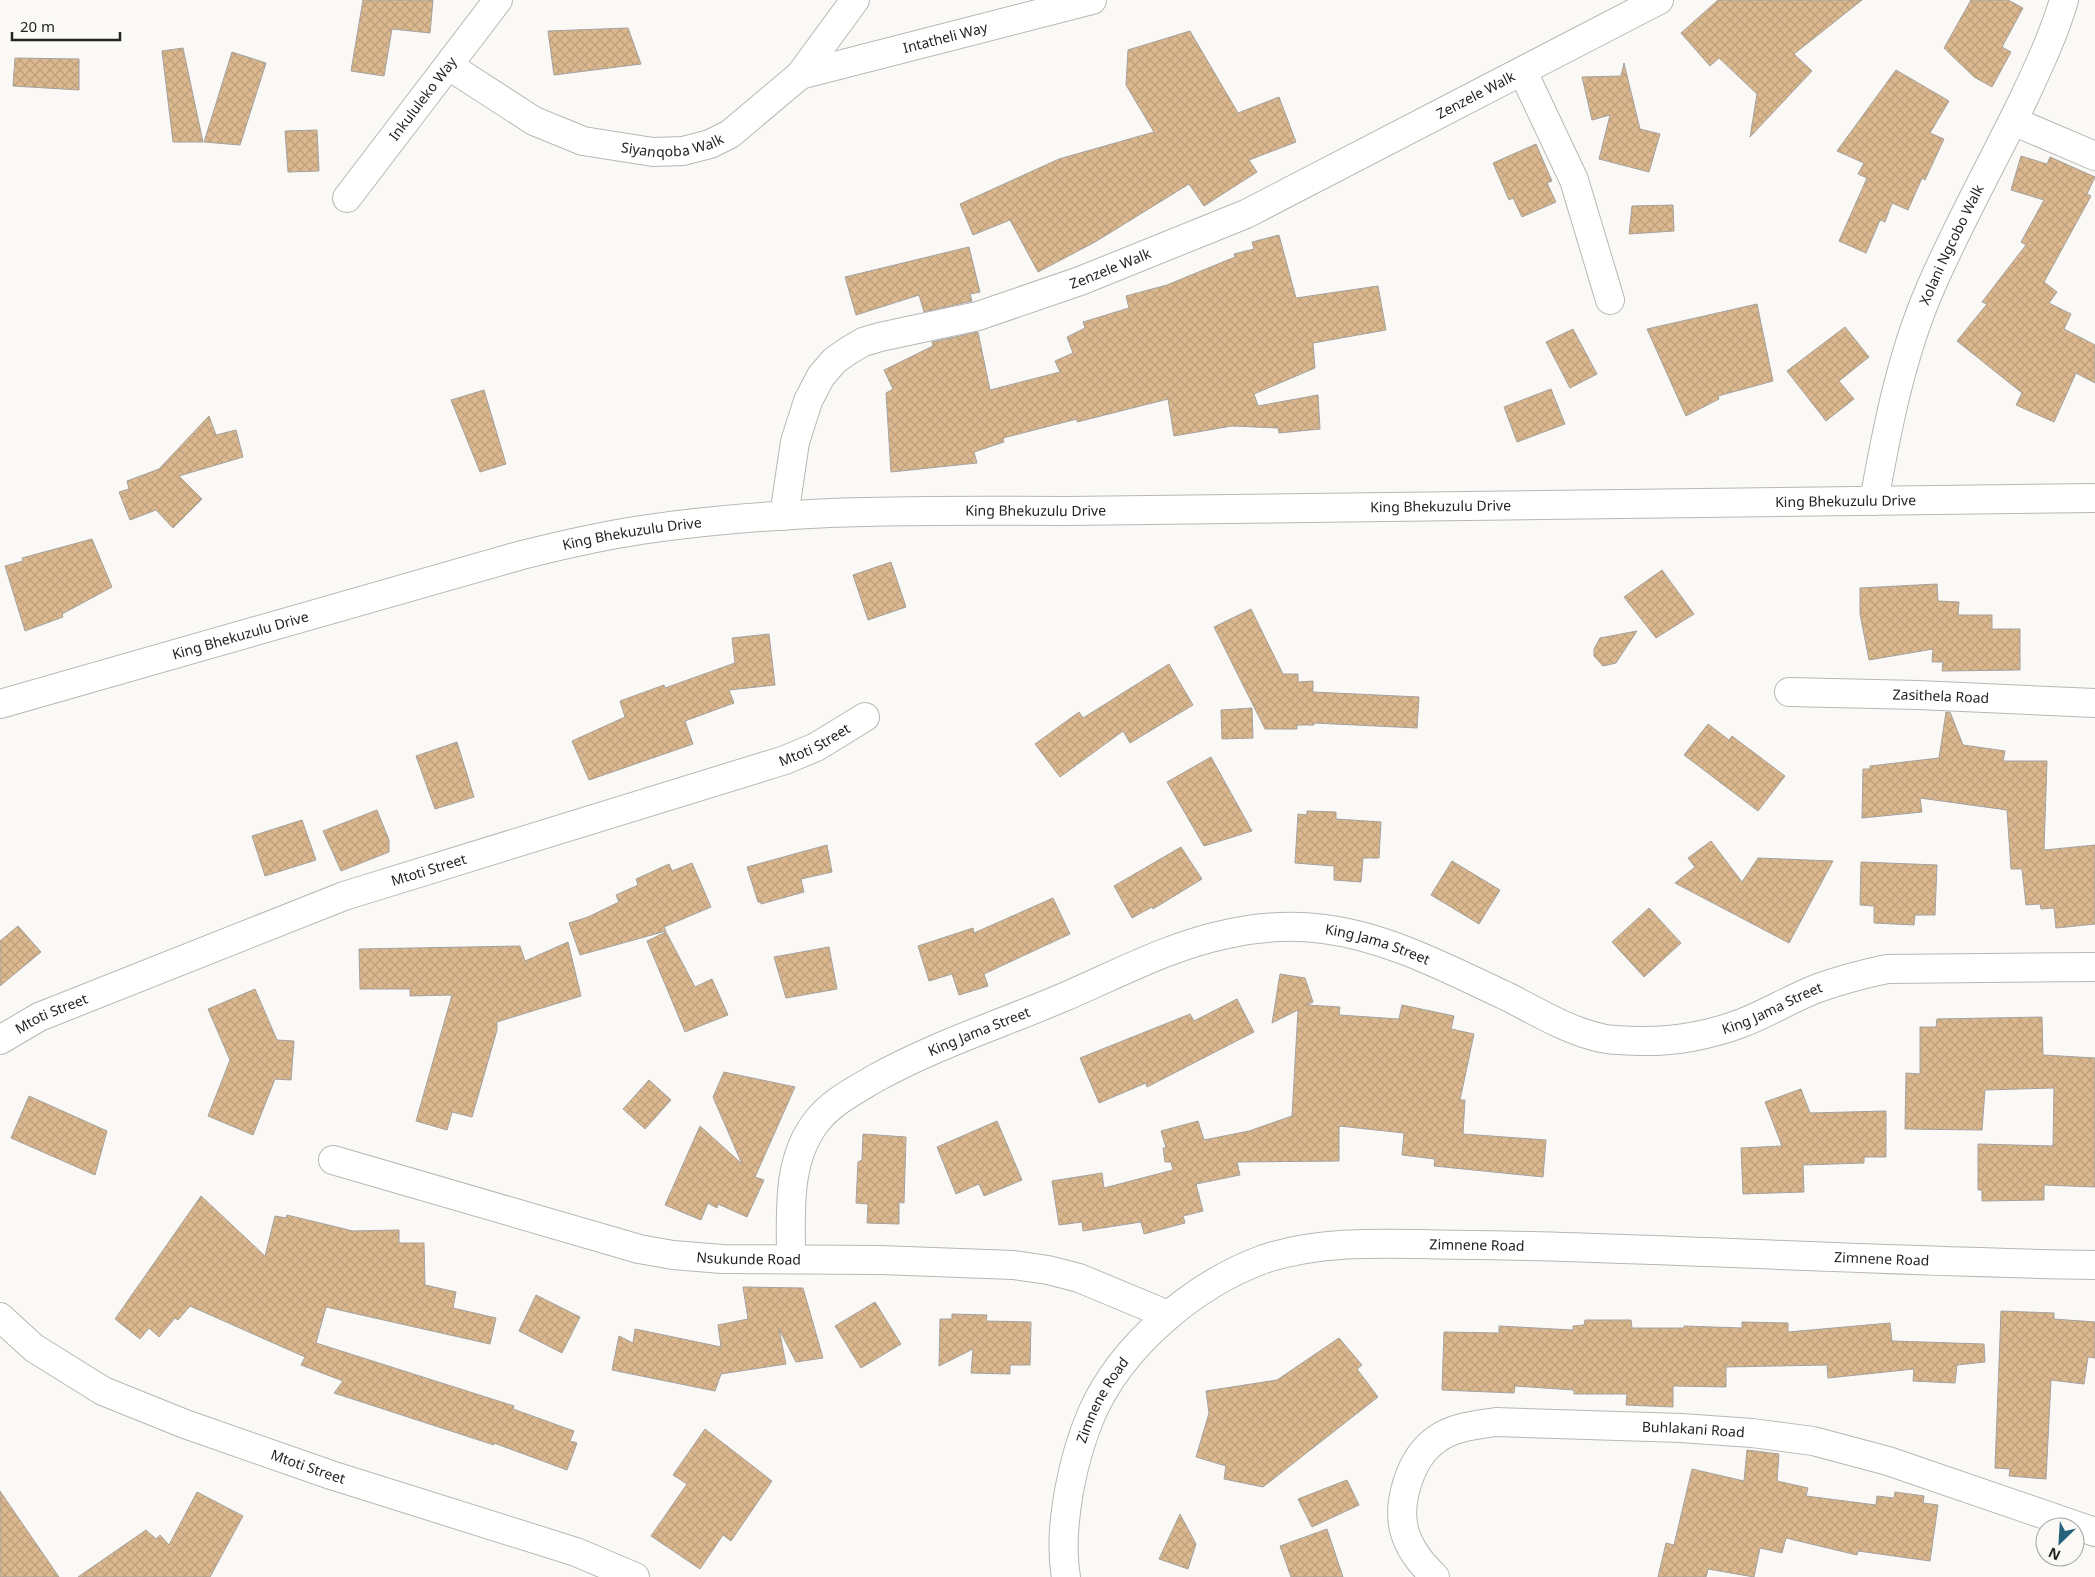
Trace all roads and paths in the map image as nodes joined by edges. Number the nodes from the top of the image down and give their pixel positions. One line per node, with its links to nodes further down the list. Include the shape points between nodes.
1 (498, 0): 6 (street, Inkululeko Way)
2 (855, 0): 8 (street, Siyanqoba Walk)
3 (1092, 0): 8 (street, Intatheli Way)
4 (1659, 0): 7 (street, Zenzele Walk)
5 (2064, 0): 9 (street, Xolani Ngcobo Walk, via 2042,60)
6 (449, 66): 8 (street, Siyanqoba Walk, via 534,121 583,141 653,152 684,151 730,134); 11 (street, Inkululeko Way)
7 (1523, 72): 12 (street, Zenzele Walk, via 1574,180); 15 (street, Zenzele Walk, via 1246,214 1080,280 978,316 880,337 848,351 821,376 808,401 795,442)
8 (800, 75)
9 (2013, 121): 10 (street); 14 (street, Xolani Ngcobo Walk, via 1929,290 1904,361 1886,432)
10 (2095, 156)
11 (347, 198)
12 (1610, 300)
13 (2095, 498): 14 (street, King Bhekuzulu Drive)
14 (1874, 501): 15 (street, King Bhekuzulu Drive, via 1086,511 923,510)
15 (784, 516): 18 (street, King Bhekuzulu Drive, via 642,530 550,548)
16 (1789, 692): 17 (street, Zasithela Road)
17 (2095, 703)
18 (0, 704)
19 (865, 717): 21 (street, Mtoti Street, via 816,747 785,760 344,896 39,1017)
20 (2095, 967): 23 (street, King Jama Street, via 1887,969 1816,989 1739,1024 1692,1037 1643,1041 1601,1038 1565,1025 1457,973 1370,938 1323,929 1278,927 1228,933 1162,952 1064,997 983,1028 896,1067 842,1097 817,1120 805,1141 795,1170 791,1200)
21 (0, 1040)
22 (333, 1160): 23 (street, Nsukunde Road, via 639,1249 722,1259)
23 (791, 1259): 25 (street, Nsukunde Road, via 956,1262 1048,1270 1079,1278)
24 (2095, 1266): 25 (street, Zimnene Road, via 1369,1243 1302,1249 1265,1259 1230,1273)
25 (1168, 1316): 29 (street, Zimnene Road, via 1140,1342 1092,1412 1074,1466 1063,1524)
26 (0, 1317): 28 (street, Mtoti Street, via 34,1348 103,1391 185,1424 331,1475 576,1552)
27 (2095, 1532): 30 (street, Buhlakani Road, via 1888,1461 1813,1440 1681,1428 1496,1422 1454,1430 1436,1439 1411,1471 1402,1512 1406,1536 1418,1559)
28 (635, 1577)
29 (1066, 1577)
30 (1435, 1577)

